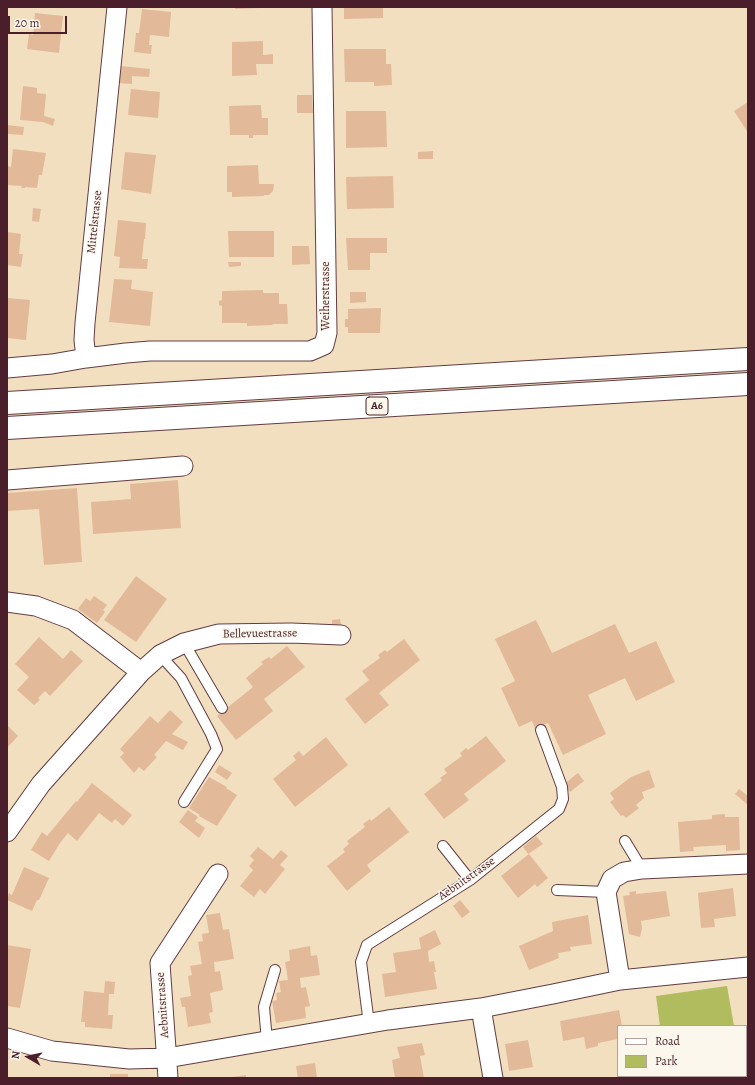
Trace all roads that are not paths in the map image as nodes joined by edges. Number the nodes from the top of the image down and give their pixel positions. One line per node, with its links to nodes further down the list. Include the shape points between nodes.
1 (117, 7): 3 (street, Mittelstrasse, via 85,323)
2 (322, 7): 3 (street, Weiherstrasse, via 327,333 324,345 310,351 150,351)
3 (86, 358): 5 (street)
4 (748, 359): 7 (highway, A6)
5 (7, 368)
6 (748, 384): 8 (highway, A6)
7 (7, 403)
8 (7, 428)
9 (183, 466): 10 (street)
10 (7, 480)
11 (7, 602): 15 (street, via 36,606 73,620)
12 (341, 635): 13 (street, Bellevuestrasse, via 219,634)
13 (184, 643): 14 (street, Bellevuestrasse); 16 (lane)
14 (160, 655): 15 (street, Bellevuestrasse); 18 (lane, via 181,678 211,734 216,749)
15 (141, 672): 19 (street, Bellevuestrasse, via 41,784)
16 (222, 708)
17 (541, 730): 25 (lane, Aebnitstrasse, via 562,788 563,799 559,808)
18 (184, 802)
19 (7, 832)
20 (626, 841): 23 (lane)
21 (443, 846): 25 (lane)
22 (748, 864): 23 (street)
23 (642, 869): 27 (street, via 624,872 612,879)
24 (218, 874): 35 (street, Aebnitstrasse, via 160,963)
25 (470, 880): 32 (lane, Aebnitstrasse, via 367,945 361,962)
26 (557, 890): 27 (lane)
27 (606, 892): 30 (street)
28 (748, 966): 30 (street)
29 (275, 970): 34 (lane, via 264,1007)
30 (620, 980): 31 (street)
31 (481, 1008): 32 (street); 37 (street)
32 (369, 1024): 34 (street)
33 (7, 1038): 35 (street, via 52,1051 129,1059)
34 (268, 1040): 35 (street)
35 (167, 1058): 36 (street, Aebnitstrasse)
36 (168, 1078)
37 (493, 1078)

